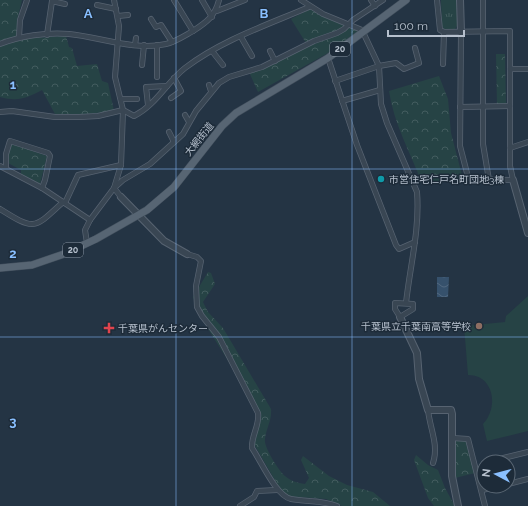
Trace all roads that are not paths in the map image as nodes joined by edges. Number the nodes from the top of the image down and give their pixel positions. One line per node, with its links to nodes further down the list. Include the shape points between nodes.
1 (27, 0): 31 (street, via 20,20)
2 (114, 0): 18 (street)
3 (174, 0): 25 (street)
4 (202, 0): 22 (street)
5 (219, 0): 19 (street)
6 (245, 0): 19 (street)
7 (301, 0): 17 (street)
8 (371, 0): 16 (street)
9 (383, 0): 16 (street)
10 (406, 0): 26 (main road, 大網街道 / 20)
11 (437, 0): 27 (street, via 440,30)
12 (460, 0): 28 (street)
13 (483, 0): 29 (street)
14 (65, 4): 30 (street, via 52,1)
15 (97, 5): 18 (street)
16 (375, 6): 24 (street)
17 (309, 7): 24 (street); 32 (street)
18 (116, 9): 21 (street)
19 (217, 11): 22 (street)
20 (128, 15): 21 (street)
21 (118, 16): 34 (street)
22 (212, 17): 25 (street)
23 (151, 19): 35 (street, via 156,27 161,25)
24 (350, 24): 26 (street); 45 (street, via 337,33)
25 (192, 31): 35 (street)
26 (364, 32): 44 (main road, 大網街道 / 20); 49 (street)
27 (444, 32): 28 (street); 46 (street)
28 (461, 32): 29 (street); 65 (street)
29 (483, 32): 51 (street, via 510,31); 66 (street)
30 (47, 35): 31 (street); 34 (street, via 69,34)
31 (20, 37): 36 (street)
32 (241, 37): 41 (street); 43 (street)
33 (136, 38): 37 (street)
34 (119, 42): 37 (street); 61 (street, via 115,70)
35 (172, 42): 39 (street)
36 (0, 44)
37 (136, 44): 38 (street)
38 (144, 45): 39 (street); 47 (street)
39 (157, 45): 52 (street)
40 (415, 48): 49 (street, via 419,63 404,68 396,63)
41 (212, 50): 48 (street); 53 (street)
42 (270, 51): 45 (street)
43 (252, 56)
44 (328, 58): 54 (street); 85 (main road, 大網街道 / 20, via 236,113 219,130 174,187)
45 (275, 60): 58 (street, via 229,77 219,82)
46 (443, 64)
47 (142, 65)
48 (224, 65)
49 (379, 66): 54 (street); 57 (street)
50 (528, 69): 51 (street)
51 (510, 70): 64 (street)
52 (157, 77)
53 (174, 78): 56 (street); 60 (street, via 181,91)
54 (336, 82): 62 (street)
55 (209, 85): 58 (street)
56 (167, 86): 63 (street); 63 (street, via 146,87)
57 (380, 90): 62 (street); 89 (street, via 387,123 417,192)
58 (211, 91): 70 (street)
59 (137, 98): 61 (street)
60 (171, 98)
61 (121, 99): 67 (street)
62 (342, 101): 89 (street, via 356,145 396,245 399,249)
63 (148, 105): 67 (street, via 134,116)
64 (510, 106): 66 (street); 74 (street)
65 (460, 107): 66 (street); 78 (street, via 460,146 468,177)
66 (482, 107): 78 (street, via 483,144)
67 (123, 110): 68 (street, via 79,117); 76 (street)
68 (0, 112)
69 (185, 115): 70 (street)
70 (189, 122): 72 (street)
71 (169, 132): 72 (street)
72 (174, 142): 81 (street, via 150,164)
73 (528, 142): 74 (street)
74 (510, 148): 79 (street)
75 (0, 166): 77 (street)
76 (122, 166): 81 (street); 83 (street, via 78,175)
77 (6, 168): 80 (street); 80 (street, via 10,140 48,153 50,156)
78 (488, 180): 79 (street)
79 (513, 180): 86 (street)
80 (42, 188): 83 (street)
81 (114, 188): 82 (street); 87 (street)
82 (121, 197): 85 (street)
83 (64, 203): 84 (street, via 41,223 33,225 16,220); 87 (street)
84 (0, 209)
85 (139, 214): 90 (main road, 大網街道 / 20); 91 (street, via 164,241)
86 (526, 215): 88 (street)
87 (90, 220): 90 (street, via 85,230)
88 (528, 233)
89 (415, 242): 93 (street)
90 (87, 243): 92 (main road, 大網街道 / 20, via 36,264)
91 (187, 254): 103 (street, via 197,256 201,261 196,286 197,307 219,337 258,413 252,448)
92 (0, 268)
93 (406, 303): 94 (street, via 395,303 395,309); 94 (street, via 413,304 413,309)
94 (400, 317): 95 (street, via 417,353 419,379)
95 (428, 410): 96 (street, via 451,410); 99 (street, via 436,445)
96 (452, 438): 100 (street, via 468,439); 107 (street, via 452,476)
97 (528, 452): 98 (street)
98 (516, 455)
99 (433, 463)
100 (476, 465)
101 (528, 479): 102 (street)
102 (516, 482)
103 (277, 490): 105 (street, via 257,491 254,497); 106 (street, via 290,499 325,502)
104 (483, 494): 108 (street)
105 (240, 506)
106 (337, 506)
107 (458, 506)
108 (485, 506)

